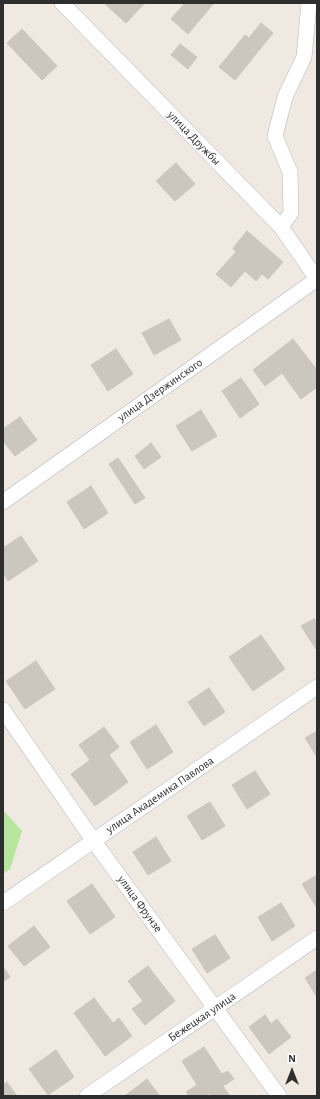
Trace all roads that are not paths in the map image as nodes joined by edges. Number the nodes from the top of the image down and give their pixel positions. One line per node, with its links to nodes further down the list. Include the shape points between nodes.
1 (62, 3): 3 (street, улица Дружбы)
2 (310, 3): 3 (street, via 304,57 285,97 275,136 290,172 291,213)
3 (281, 227): 4 (street, улица Дружбы)
4 (317, 279): 5 (street, улица Дзержинского)
5 (3, 502)
6 (317, 687): 8 (street, улица Академика Павлова)
7 (3, 710): 8 (street, улица Фрунзе)
8 (93, 840): 9 (street, улица Академика Павлова); 11 (street, улица Фрунзе)
9 (3, 903)
10 (317, 938): 11 (street, Бежецкая улица)
11 (216, 1008): 12 (street, Бежецкая улица); 13 (street, улица Фрунзе)
12 (87, 1096)
13 (279, 1096)

